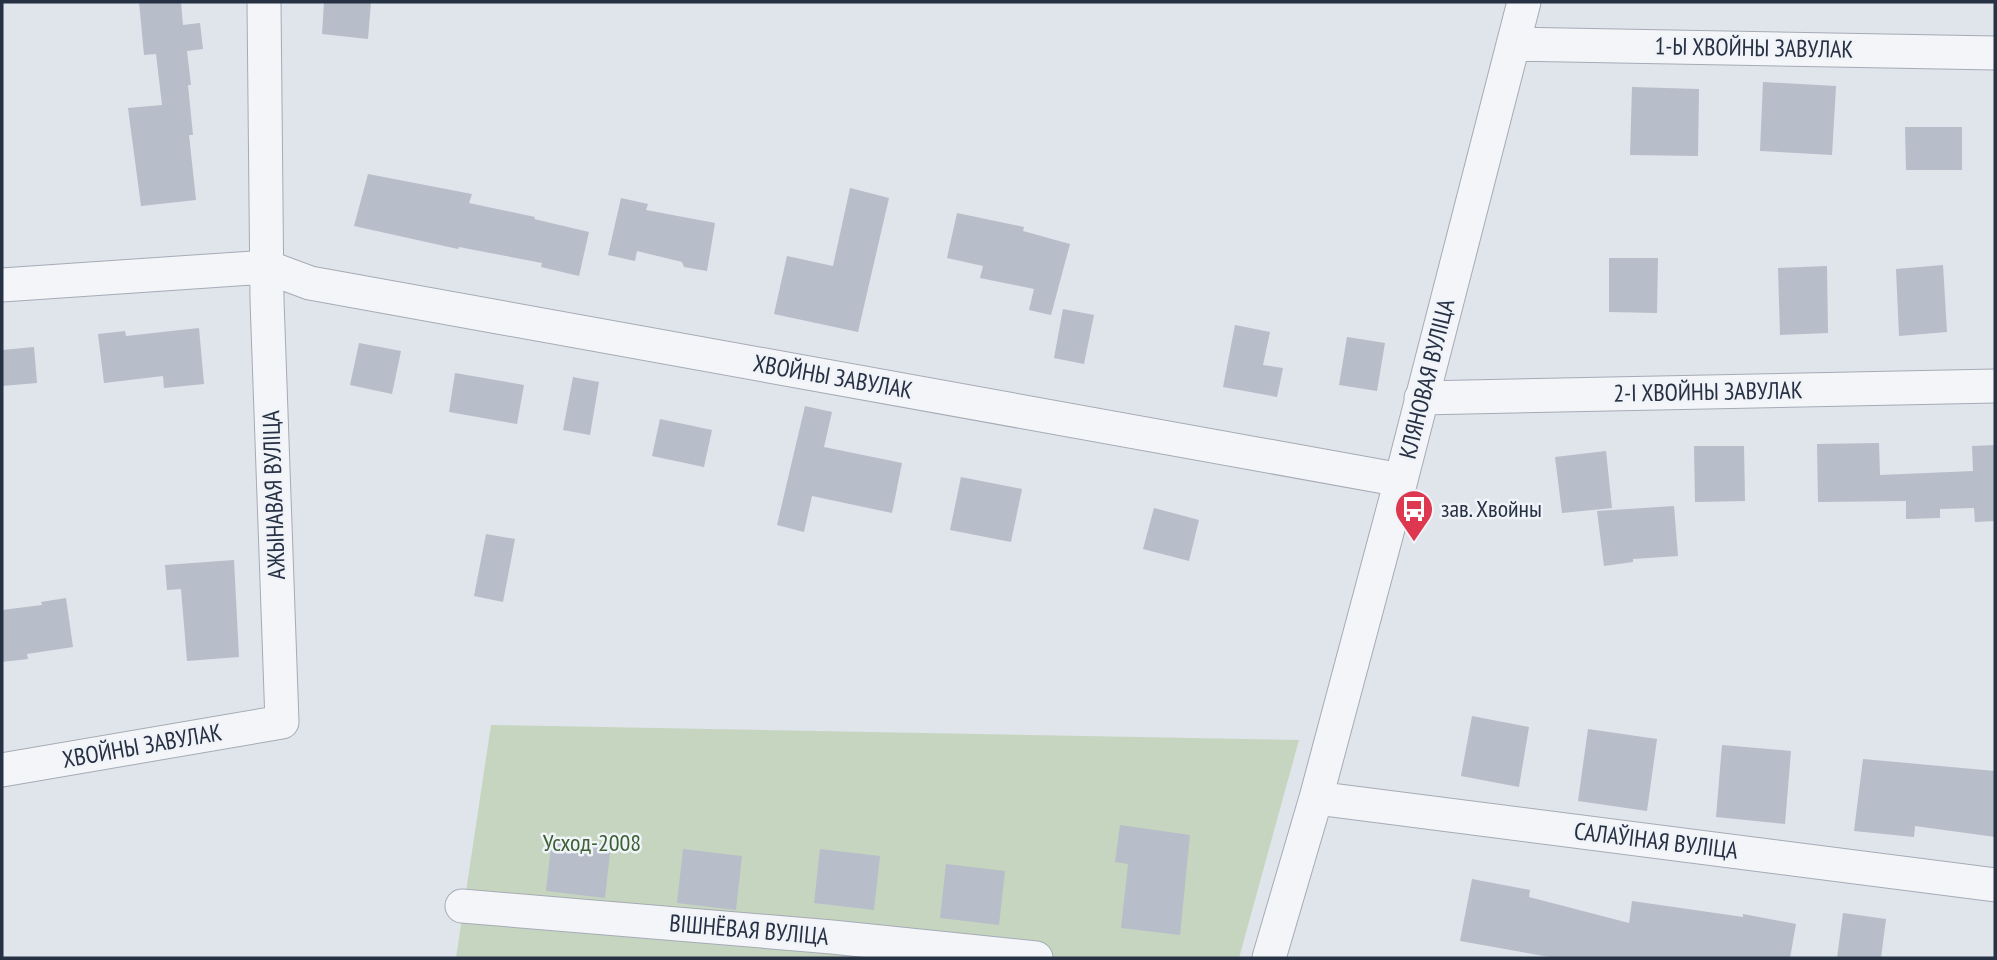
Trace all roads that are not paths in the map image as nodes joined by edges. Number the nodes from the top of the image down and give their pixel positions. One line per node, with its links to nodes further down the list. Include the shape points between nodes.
1 (264, 2): 5 (street, АЖЫНАВАЯ ВУЛІЦА)
2 (1524, 2): 3 (street, КЛЯНОВАЯ ВУЛІЦА)
3 (1513, 44): 4 (street, 1-Ы ХВОЙНЫ ЗАВУЛАК); 8 (street, КЛЯНОВАЯ ВУЛІЦА)
4 (1995, 53)
5 (267, 267): 6 (street); 9 (street, ХВОЙНЫ ЗАВУЛАК, via 310,283); 10 (street, АЖЫНАВАЯ ВУЛІЦА)
6 (2, 285)
7 (1995, 386): 8 (street, 2-І ХВОЙНЫ ЗАВУЛАК)
8 (1421, 398): 9 (street, КЛЯНОВАЯ ВУЛІЦА)
9 (1401, 480): 12 (street, КЛЯНОВАЯ ВУЛІЦА)
10 (282, 722): 11 (street, ХВОЙНЫ ЗАВУЛАК)
11 (2, 770)
12 (1316, 798): 13 (street, САЛАЎІНАЯ ВУЛІЦА); 16 (street, КЛЯНОВАЯ ВУЛІЦА)
13 (1995, 885)
14 (462, 905): 15 (street, ВІШНЁВАЯ ВУЛІЦА)
15 (1036, 958)
16 (1269, 958)

